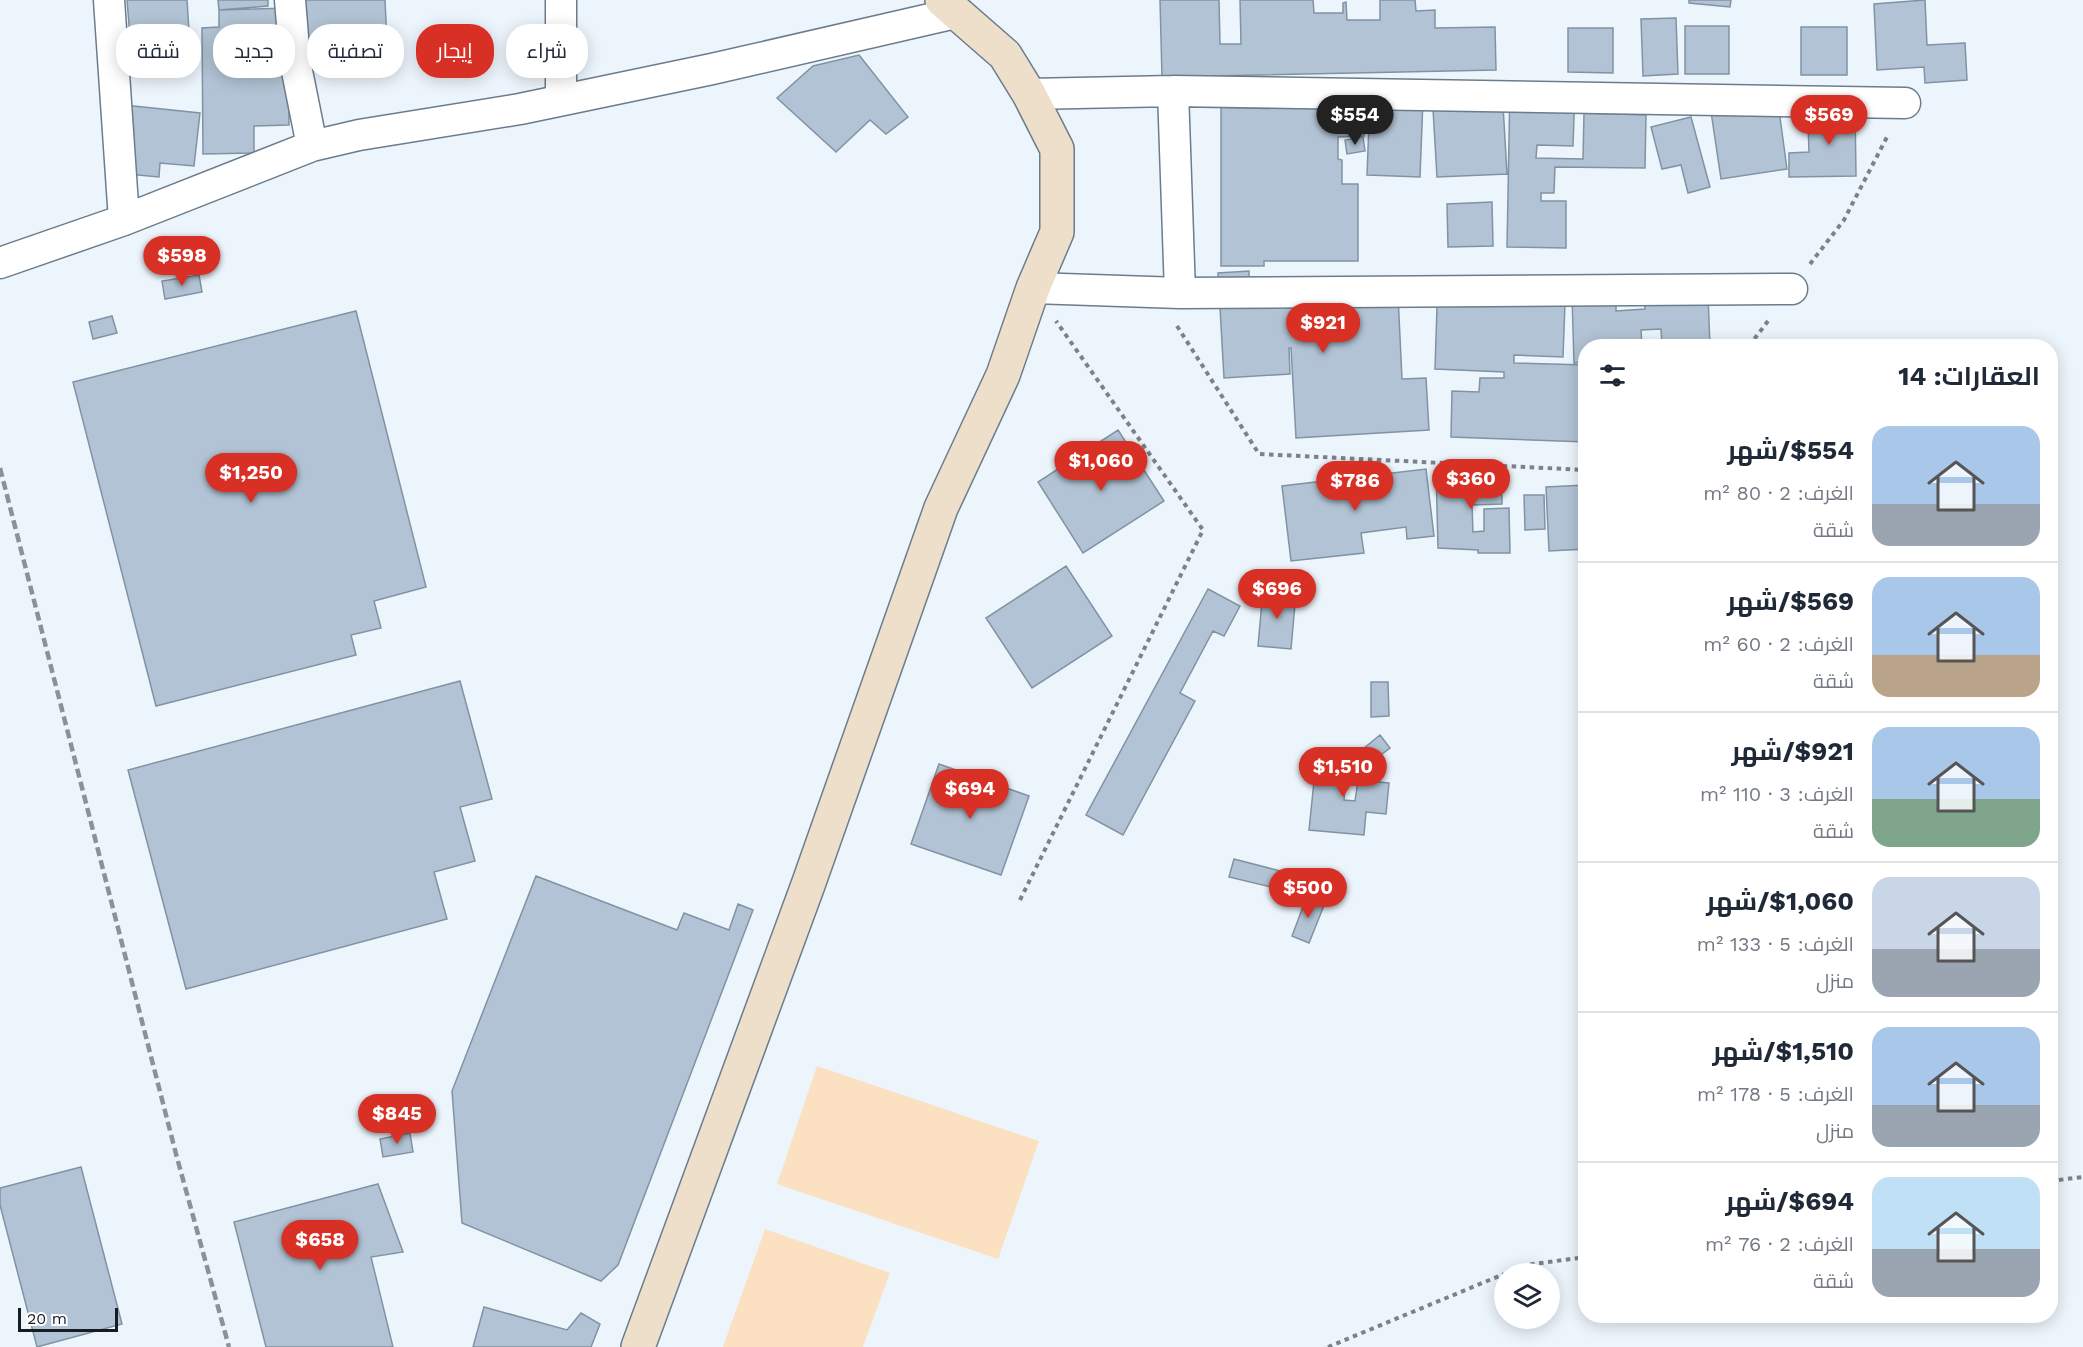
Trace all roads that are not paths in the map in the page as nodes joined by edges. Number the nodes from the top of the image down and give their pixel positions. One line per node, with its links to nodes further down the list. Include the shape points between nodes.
1 (109, 0): 10 (street)
2 (290, 0): 9 (street, via 295,61)
3 (561, 0): 7 (street)
4 (949, 7): 6 (street, via 1005,55); 7 (street, via 712,69)
5 (1173, 90): 6 (street); 8 (street); 14 (street)
6 (1029, 94): 12 (street, via 1057,149 1057,232)
7 (561, 100): 9 (street)
8 (1905, 103)
9 (312, 146): 10 (street)
10 (124, 220): 11 (street)
11 (0, 264)
12 (1033, 288): 14 (street); 15 (street, via 1003,375 940,508 804,897)
13 (1792, 290): 14 (street)
14 (1168, 293)
15 (638, 1347)

